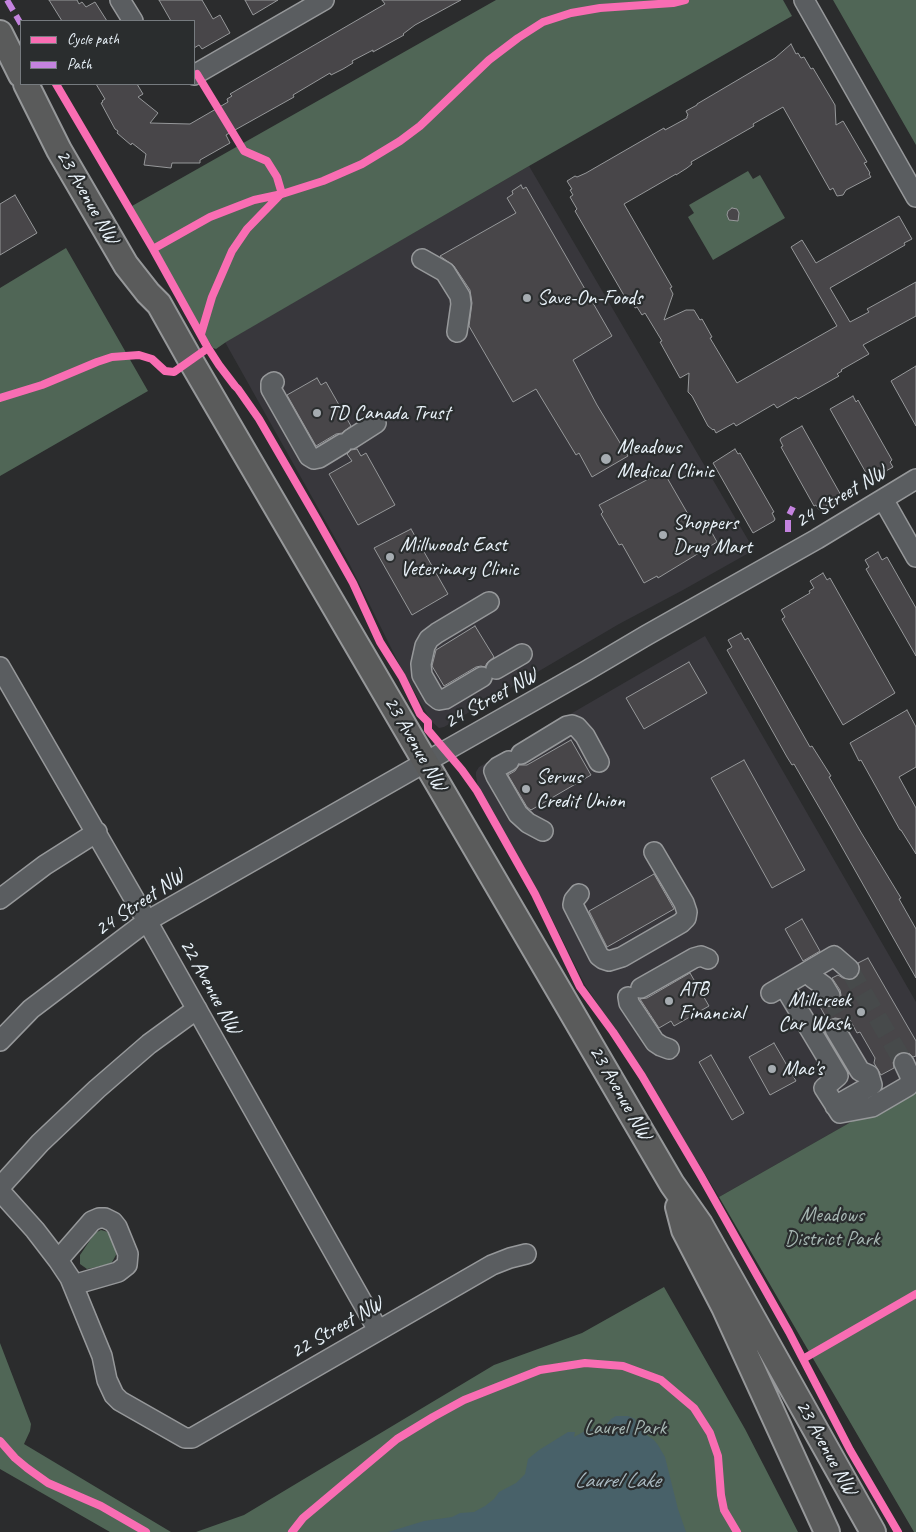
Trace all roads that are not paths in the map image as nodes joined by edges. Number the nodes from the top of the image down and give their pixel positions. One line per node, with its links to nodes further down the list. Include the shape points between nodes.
1 (120, 0): 5 (street)
2 (324, 0): 9 (street)
3 (804, 0): 12 (street)
4 (0, 19): 7 (main road)
5 (132, 20)
6 (0, 33): 8 (main road)
7 (20, 52)
8 (20, 73)
9 (195, 74)
10 (26, 85): 14 (main road, 23 Avenue NW, via 59,150 126,265)
11 (39, 85): 14 (main road, 23 Avenue NW, via 158,293)
12 (916, 197)
13 (422, 259): 15 (street, via 445,272 460,296)
14 (159, 304): 24 (main road, 23 Avenue NW)
15 (457, 332)
16 (274, 382): 17 (street, via 271,389 309,456 314,459)
17 (376, 423)
18 (916, 479): 19 (street, 24 Street NW)
19 (883, 499): 20 (street); 24 (street, 24 Street NW)
20 (916, 557)
21 (489, 602): 22 (street, via 429,639 420,664 430,691 439,700 445,699)
22 (522, 654)
23 (0, 667): 27 (street, 22 Avenue NW)
24 (426, 761): 31 (street, 24 Street NW); 42 (main road, 23 Avenue NW)
25 (599, 762): 26 (street, via 581,730 572,725 498,766 494,772 518,814)
26 (543, 831)
27 (97, 832): 30 (street); 31 (street, 22 Avenue NW)
28 (654, 852): 29 (street, via 688,912 681,923 622,957 609,961 599,956 573,905)
29 (580, 894)
30 (0, 899)
31 (148, 921): 36 (street, 22 Avenue NW); 38 (street, 24 Street NW, via 31,1009)
32 (708, 959): 39 (street, via 694,958 635,992 629,1003 655,1042)
33 (849, 969): 34 (street, via 834,956)
34 (811, 974): 35 (street, via 824,986); 41 (street, via 777,989 838,1076 824,1088)
35 (825, 999)
36 (197, 1009): 43 (street, via 149,1044 97,1089 40,1143); 48 (street, 22 Avenue NW)
37 (840, 1026): 41 (street, via 860,1071 869,1075 872,1085)
38 (0, 1041)
39 (669, 1049)
40 (904, 1063): 41 (street, via 912,1078 908,1086 872,1107 840,1113)
41 (835, 1106)
42 (672, 1184): 49 (main road, 23 Avenue NW, via 684,1230 724,1307); 50 (main road, 23 Avenue NW, via 700,1224)
43 (0, 1187)
44 (0, 1191): 46 (street, 22 Street NW)
45 (526, 1254): 48 (street, 22 Street NW, via 492,1265)
46 (58, 1260): 47 (street, 22 Street NW); 47 (street, via 92,1221 105,1218 117,1228 128,1254 128,1265 118,1272)
47 (74, 1285): 48 (street, 22 Street NW, via 114,1395 185,1438 192,1438)
48 (378, 1330)
49 (827, 1532)
50 (873, 1532)

